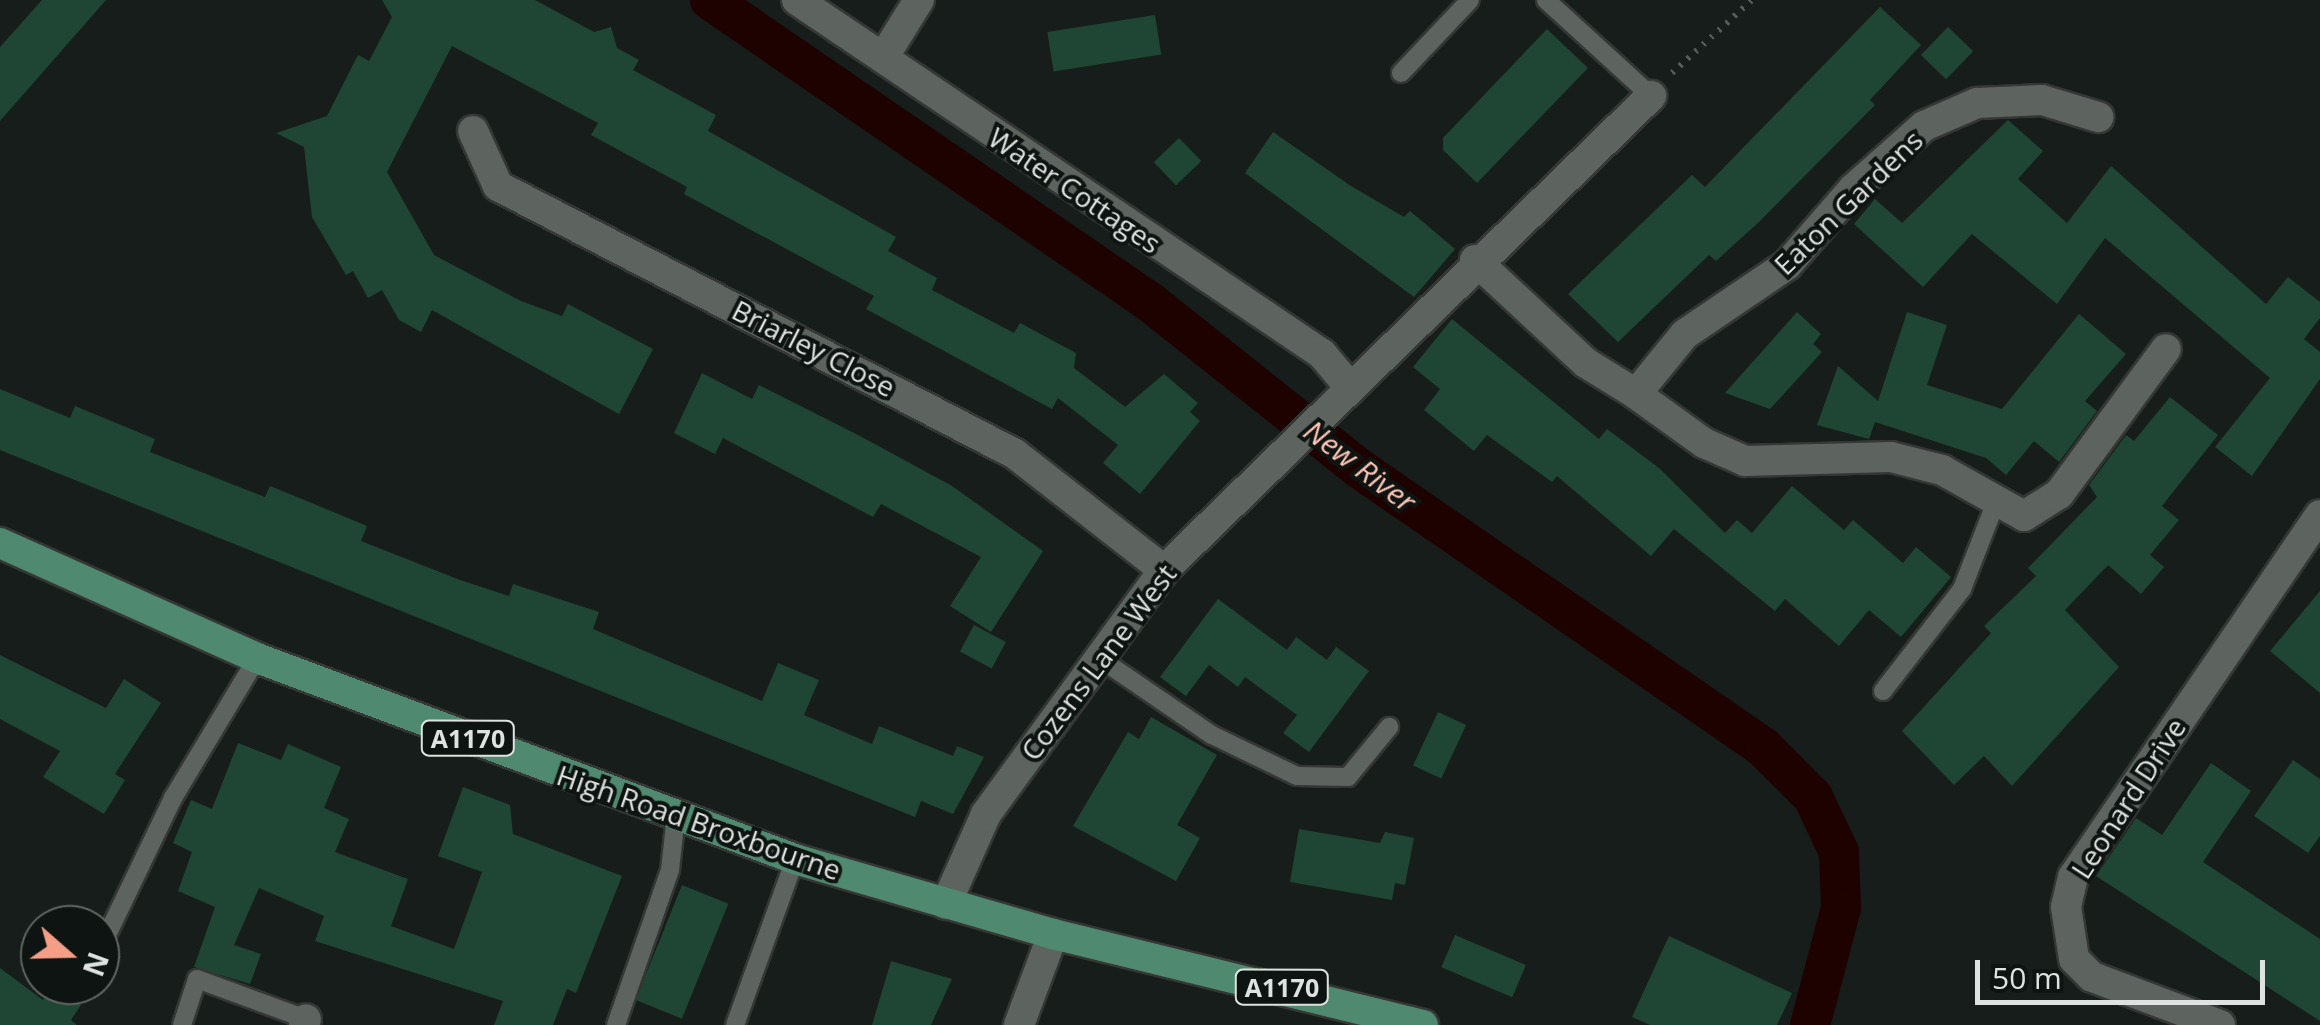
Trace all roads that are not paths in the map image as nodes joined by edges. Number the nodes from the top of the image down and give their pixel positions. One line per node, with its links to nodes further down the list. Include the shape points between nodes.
1 (797, 0): 5 (street, Water Cottages)
2 (918, 0): 5 (street)
3 (1470, 0): 6 (lane)
4 (1546, 0): 7 (lane)
5 (883, 58): 13 (street, Water Cottages, via 1322,354)
6 (1401, 72)
7 (1650, 96): 10 (street)
8 (2098, 118): 12 (street, Eaton Gardens, via 2042,100 1977,103 1924,126 1853,189 1787,266 1685,334)
9 (473, 131): 17 (street, Briarley Close, via 498,186 1015,454)
10 (1476, 260): 12 (street, via 1586,363); 13 (street)
11 (2166, 350): 14 (street, via 2059,494 2024,516)
12 (1636, 394): 14 (street, via 1704,443 1745,461 1891,457 1942,470)
13 (1338, 395): 17 (street, Cozens Lane West)
14 (1996, 502): 20 (lane, via 1962,589)
15 (2320, 515): 33 (street, Leonard Drive, via 2073,877 2066,907 2074,959 2092,978)
16 (0, 543): 19 (main road, High Road Broxbourne / A1170)
17 (1164, 570): 18 (street, Cozens Lane West)
18 (1096, 656): 21 (lane, via 1212,735 1297,776 1348,776); 24 (street, Cozens Lane West, via 986,814)
19 (256, 658): 22 (main road, High Road Broxbourne / A1170); 25 (lane, via 173,798)
20 (1882, 691)
21 (1390, 727)
22 (676, 816): 23 (main road, High Road Broxbourne / A1170); 29 (lane, via 670,870)
23 (795, 859): 24 (main road, High Road Broxbourne / A1170); 30 (lane)
24 (946, 904): 26 (main road, High Road Broxbourne / A1170)
25 (120, 908)
26 (1053, 934): 31 (street); 32 (main road, High Road Broxbourne / A1170)
27 (305, 1022): 28 (lane, via 197,980)
28 (182, 1025)
29 (616, 1025)
30 (735, 1025)
31 (1019, 1025)
32 (1424, 1025)
33 (2220, 1025)

